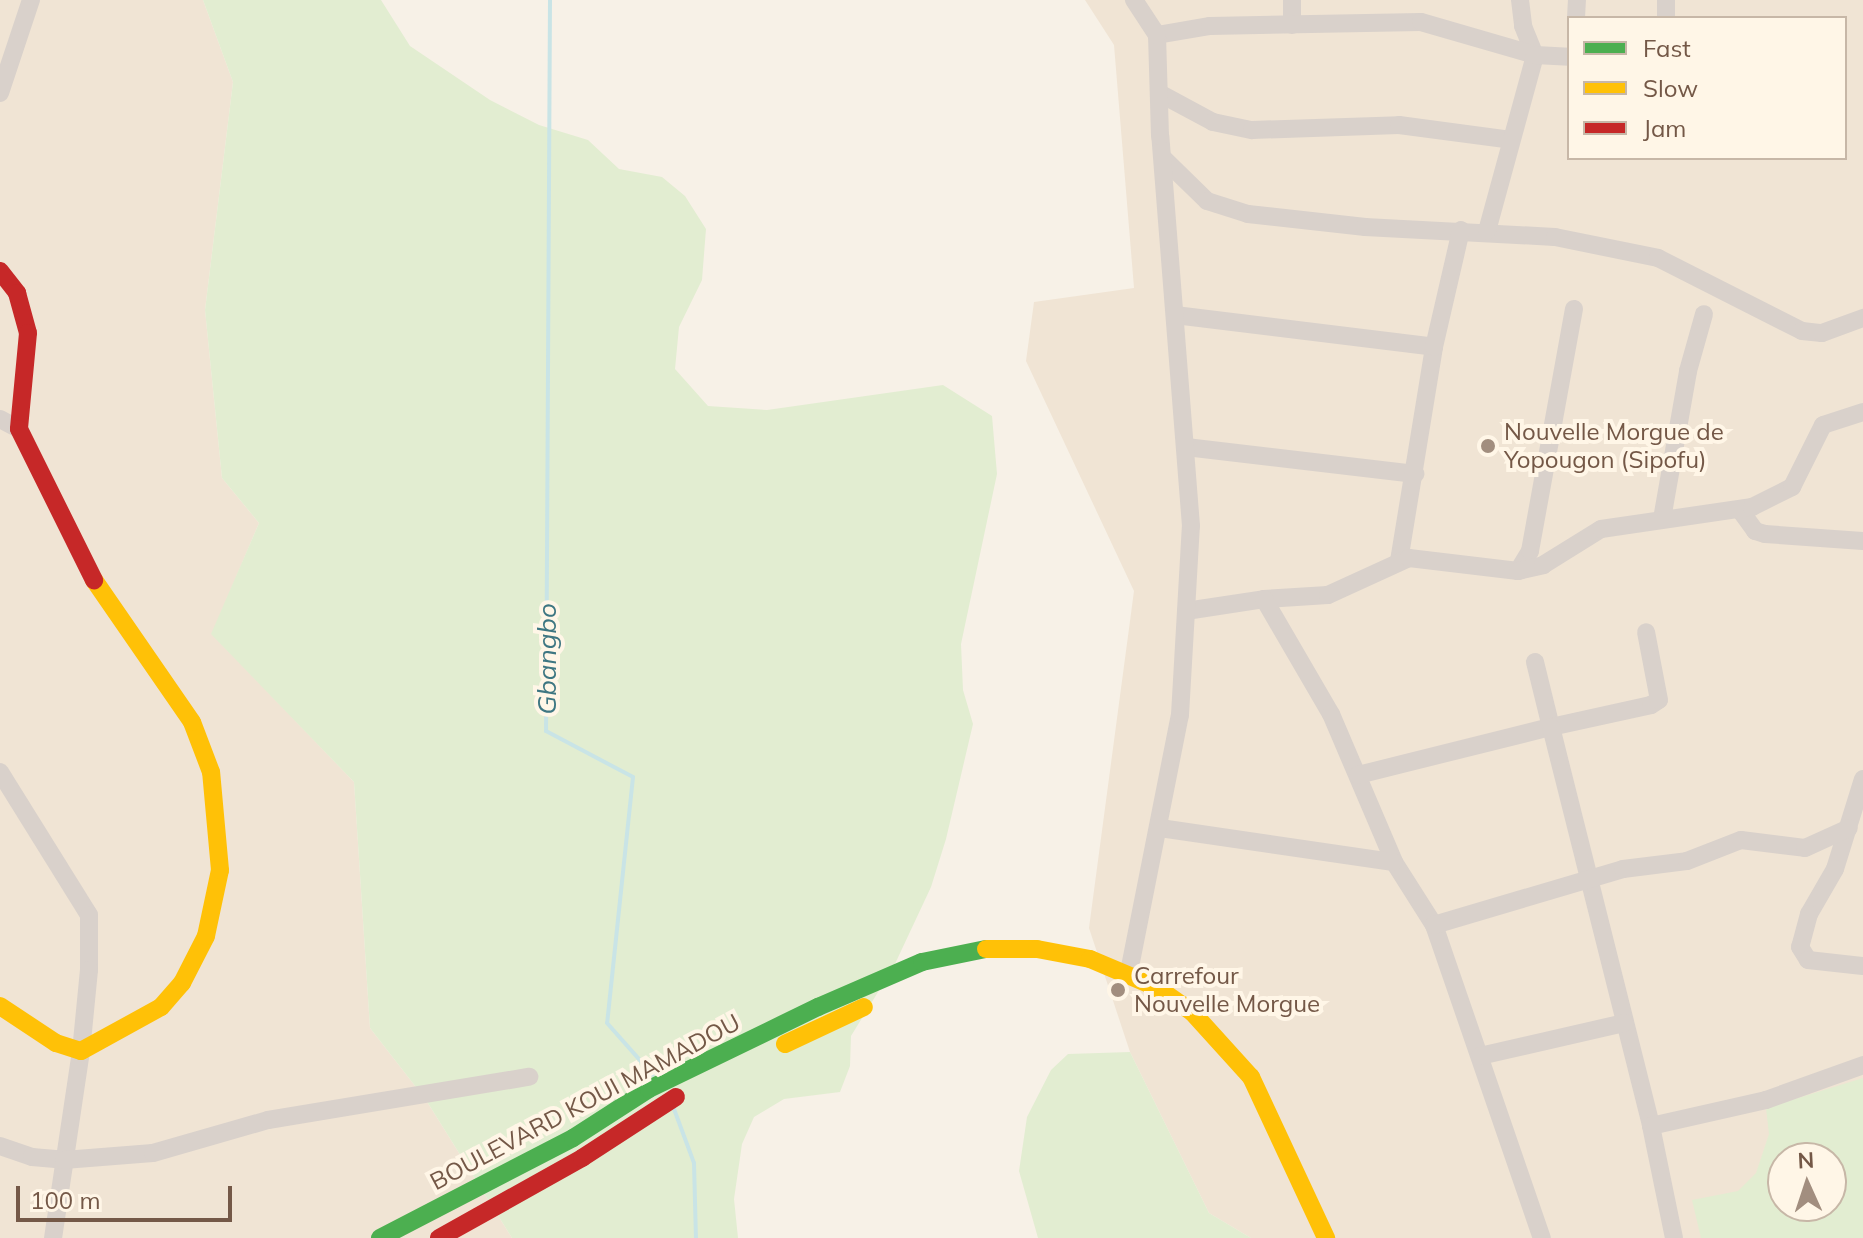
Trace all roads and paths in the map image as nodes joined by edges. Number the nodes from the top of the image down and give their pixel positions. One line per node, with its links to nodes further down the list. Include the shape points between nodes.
1 (31, 0): 9 (street)
2 (1134, 0): 6 (street)
3 (1292, 0): 5 (street)
4 (1520, 0): 7 (street)
5 (1292, 25): 6 (street, via 1210,26); 7 (street, via 1421,22)
6 (1157, 35): 10 (street)
7 (1535, 55): 8 (street); 11 (street)
8 (1567, 57)
9 (0, 93)
10 (1159, 93): 11 (street, via 1213,122 1252,130 1399,125); 12 (street)
11 (1511, 140): 14 (street)
12 (1164, 159): 13 (street, via 1207,201 1248,214 1365,227); 18 (street)
13 (1461, 230): 14 (street); 20 (street)
14 (1487, 231): 19 (street, via 1555,237 1658,258 1802,331 1822,333)
15 (0, 271): 23 (main road, via 17,293 28,333)
16 (1574, 309): 30 (street, via 1530,551)
17 (1704, 314): 27 (street, via 1688,371)
18 (1175, 315): 20 (street); 24 (street)
19 (1863, 318)
20 (1434, 347): 25 (street)
21 (1863, 412): 26 (street, via 1823,425 1792,487 1781,497)
22 (0, 419): 23 (street)
23 (19, 429): 48 (main road, via 84,565 192,722 211,772 220,825 220,870 206,936 182,983 161,1007)
24 (1186, 447): 25 (street); 32 (street, via 1191,526)
25 (1415, 474): 29 (street)
26 (1740, 510): 27 (street); 28 (street, via 1755,531 1765,534)
27 (1662, 519): 30 (street, via 1601,529 1543,565)
28 (1863, 541)
29 (1399, 561): 30 (street, via 1425,559); 31 (street, via 1328,595)
30 (1518, 571)
31 (1264, 599): 32 (street); 37 (street, via 1331,714)
32 (1186, 611): 39 (street, via 1180,715)
33 (1646, 632): 35 (street, via 1659,700)
34 (1535, 662): 35 (street)
35 (1551, 727): 37 (street); 42 (street)
36 (0, 772): 48 (street, via 89,915)
37 (1358, 775): 41 (street)
38 (1863, 779): 40 (street)
39 (1160, 828): 41 (street); 45 (street)
40 (1849, 828): 42 (street, via 1805,848 1741,840 1687,861); 44 (street, via 1800,947 1808,960)
41 (1394, 862): 43 (street)
42 (1588, 879): 43 (street); 47 (street)
43 (1434, 925): 49 (street)
44 (1863, 966)
45 (1129, 972): 52 (main road, BOULEVARD KOUI MAMADOU, via 1037,949 952,955 876,981); 61 (main road, BOULEVARD KOUI MAMADOU, via 1192,1012 1233,1051 1274,1117)
46 (0, 1006): 48 (main road, via 56,1043)
47 (1624, 1023): 49 (street); 54 (street)
48 (81, 1051): 56 (street)
49 (1480, 1056): 62 (street)
50 (1863, 1065): 54 (street, via 1766,1100)
51 (529, 1077): 56 (street, via 268,1120 153,1153)
52 (688, 1080): 53 (main road, BOULEVARD KOUI MAMADOU); 60 (main road, BOULEVARD KOUI MAMADOU, via 929,979 982,968 1038,967 1094,979 1168,1014 1203,1044 1241,1092)
53 (654, 1098): 58 (main road, BOULEVARD KOUI MAMADOU); 59 (main road, BOULEVARD KOUI MAMADOU, via 582,1158)
54 (1651, 1126): 63 (street)
55 (0, 1146): 56 (street)
56 (64, 1160): 57 (street)
57 (53, 1238)
58 (380, 1238)
59 (439, 1238)
60 (1308, 1238)
61 (1326, 1238)
62 (1542, 1238)
63 (1674, 1238)

